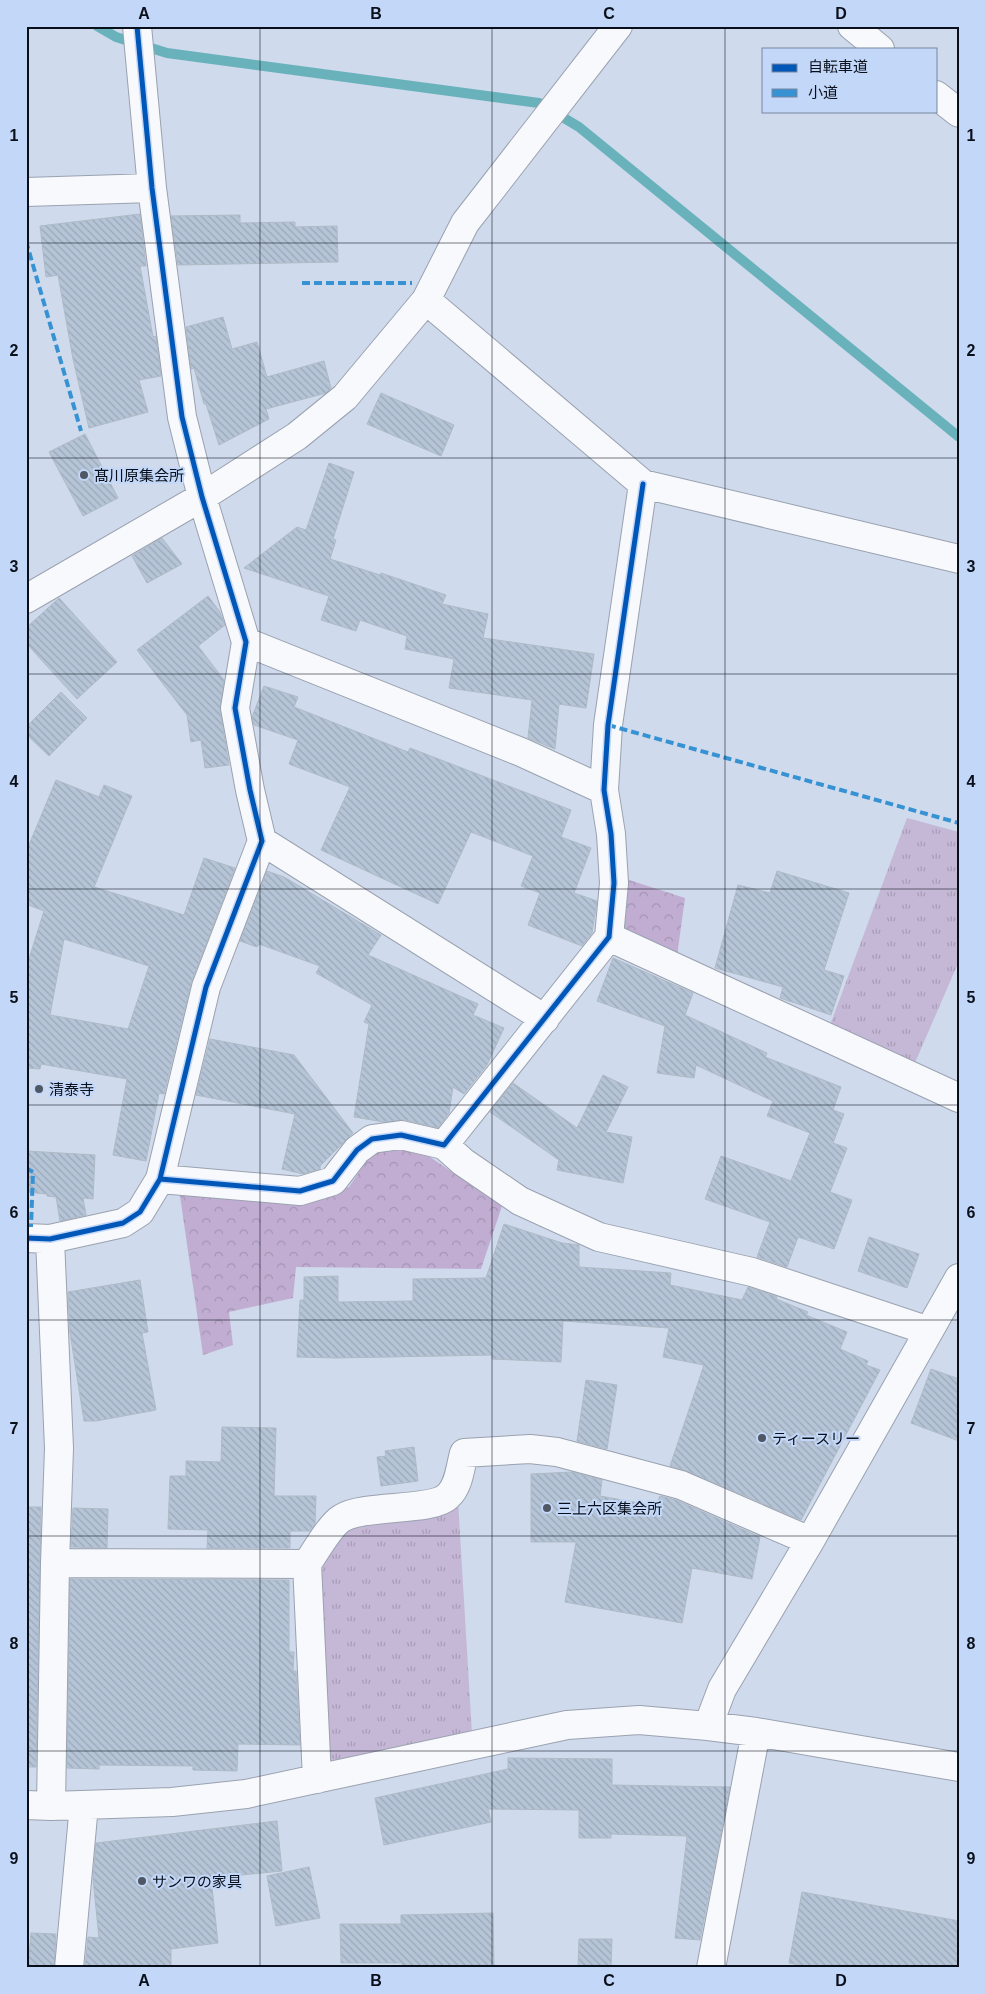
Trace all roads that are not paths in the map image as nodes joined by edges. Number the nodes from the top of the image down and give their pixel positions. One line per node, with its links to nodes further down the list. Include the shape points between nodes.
1 (137, 26): 7 (street)
2 (618, 26): 9 (street, via 465,223)
3 (852, 26): 4 (street)
4 (879, 48)
5 (938, 97): 6 (street)
6 (959, 113)
7 (152, 188): 8 (street); 11 (street, via 182,417)
8 (26, 192)
9 (426, 300): 10 (street); 11 (street, via 345,397 297,436)
10 (643, 484): 12 (street); 15 (street, via 608,725)
11 (202, 497): 13 (street); 14 (street)
12 (959, 559)
13 (26, 599)
14 (246, 642): 15 (street, via 521,752); 16 (street, via 235,708)
15 (604, 790): 17 (street, via 614,882)
16 (262, 841): 18 (street); 21 (street, via 206,986)
17 (609, 937): 18 (street); 19 (street)
18 (545, 1019): 20 (street)
19 (959, 1098)
20 (444, 1145): 21 (street, via 400,1135 372,1139 357,1150 333,1181 300,1191); 24 (street, via 520,1201 599,1237 752,1272)
21 (160, 1179): 22 (street, via 140,1212 123,1223)
22 (38, 1238): 26 (street, via 59,1448)
23 (959, 1278): 24 (street)
24 (929, 1331): 25 (street)
25 (810, 1541): 27 (street, via 681,1485 557,1452 530,1449 464,1453 457,1482 447,1498 429,1504 361,1512 342,1518); 28 (street, via 722,1689)
26 (55, 1563): 27 (street); 33 (street)
27 (307, 1564): 31 (street)
28 (708, 1726): 29 (street); 31 (street, via 639,1720 567,1725)
29 (756, 1732): 30 (street); 35 (street)
30 (959, 1767)
31 (317, 1779): 32 (street, via 246,1794 172,1802)
32 (84, 1805): 33 (street); 34 (street)
33 (38, 1806)
34 (69, 1968)
35 (711, 1968)

